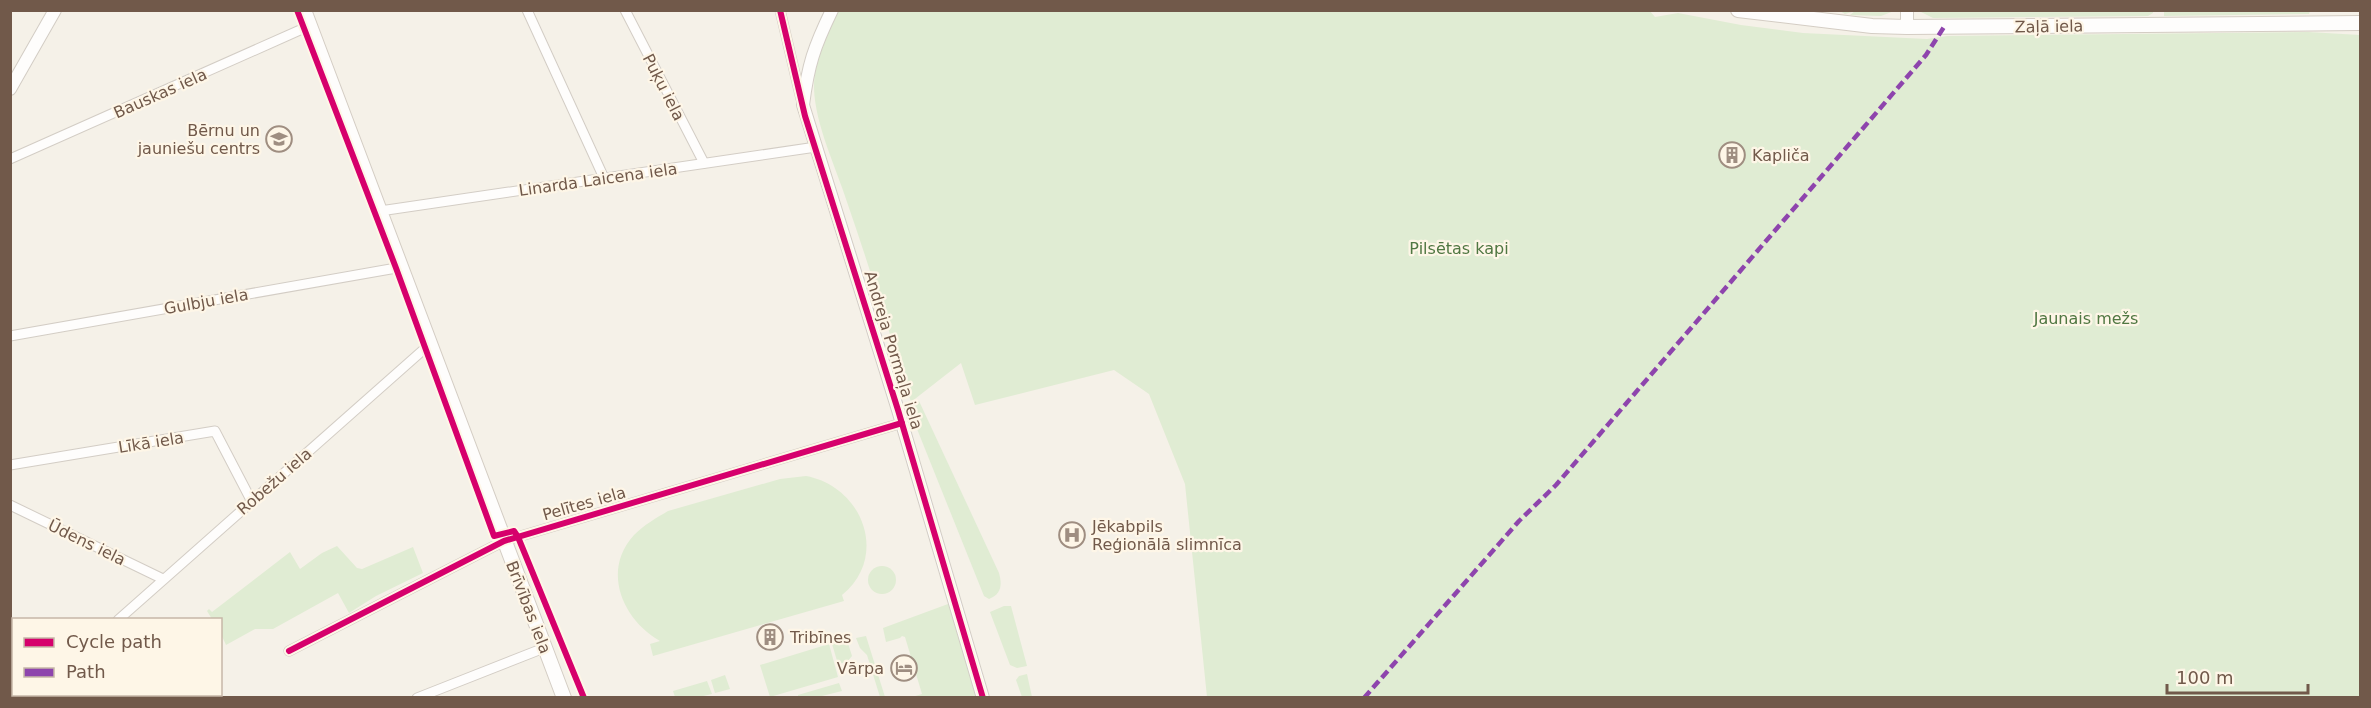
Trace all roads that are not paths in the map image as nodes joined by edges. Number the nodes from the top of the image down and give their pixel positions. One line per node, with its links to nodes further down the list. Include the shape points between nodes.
1 (55, 10): 12 (street)
2 (304, 10): 10 (main road, Brīvības iela)
3 (527, 10): 17 (street)
4 (625, 10): 16 (street, Puķu iela)
5 (780, 10): 13 (street, Andreja Pormaļa iela)
6 (832, 10): 13 (street, via 814,47)
7 (1738, 10): 11 (main road, Zaļā iela)
8 (1907, 10): 11 (street)
9 (2361, 24): 11 (main road, Zaļā iela)
10 (309, 26): 15 (street, Bauskas iela); 18 (main road, Brīvības iela)
11 (1907, 27)
12 (10, 89)
13 (803, 105): 14 (street, Andreja Pormaļa iela)
14 (816, 147): 16 (street, Linarda Laicena iela); 22 (street, Andreja Pormaļa iela)
15 (10, 159)
16 (704, 163): 17 (street, Linarda Laicena iela)
17 (604, 178): 18 (street, Linarda Laicena iela)
18 (380, 211): 19 (main road, Brīvības iela)
19 (402, 267): 20 (street, Gulbju iela); 21 (main road, Brīvības iela)
20 (10, 336)
21 (431, 343): 24 (street, Robežu iela); 26 (main road, Brīvības iela)
22 (902, 423): 26 (street, Pelītes iela); 33 (street, Andreja Pormaļa iela)
23 (10, 465): 24 (street, Līkā iela, via 215,431)
24 (251, 500): 27 (street, Robežu iela)
25 (10, 505): 27 (street, Ūdens iela)
26 (504, 542): 29 (main road, Brīvības iela); 30 (street, Pelītes iela)
27 (163, 579): 28 (street, Robežu iela)
28 (120, 618)
29 (544, 648): 31 (street); 32 (main road, Brīvības iela)
30 (289, 651)
31 (417, 698)
32 (564, 698)
33 (982, 698)

